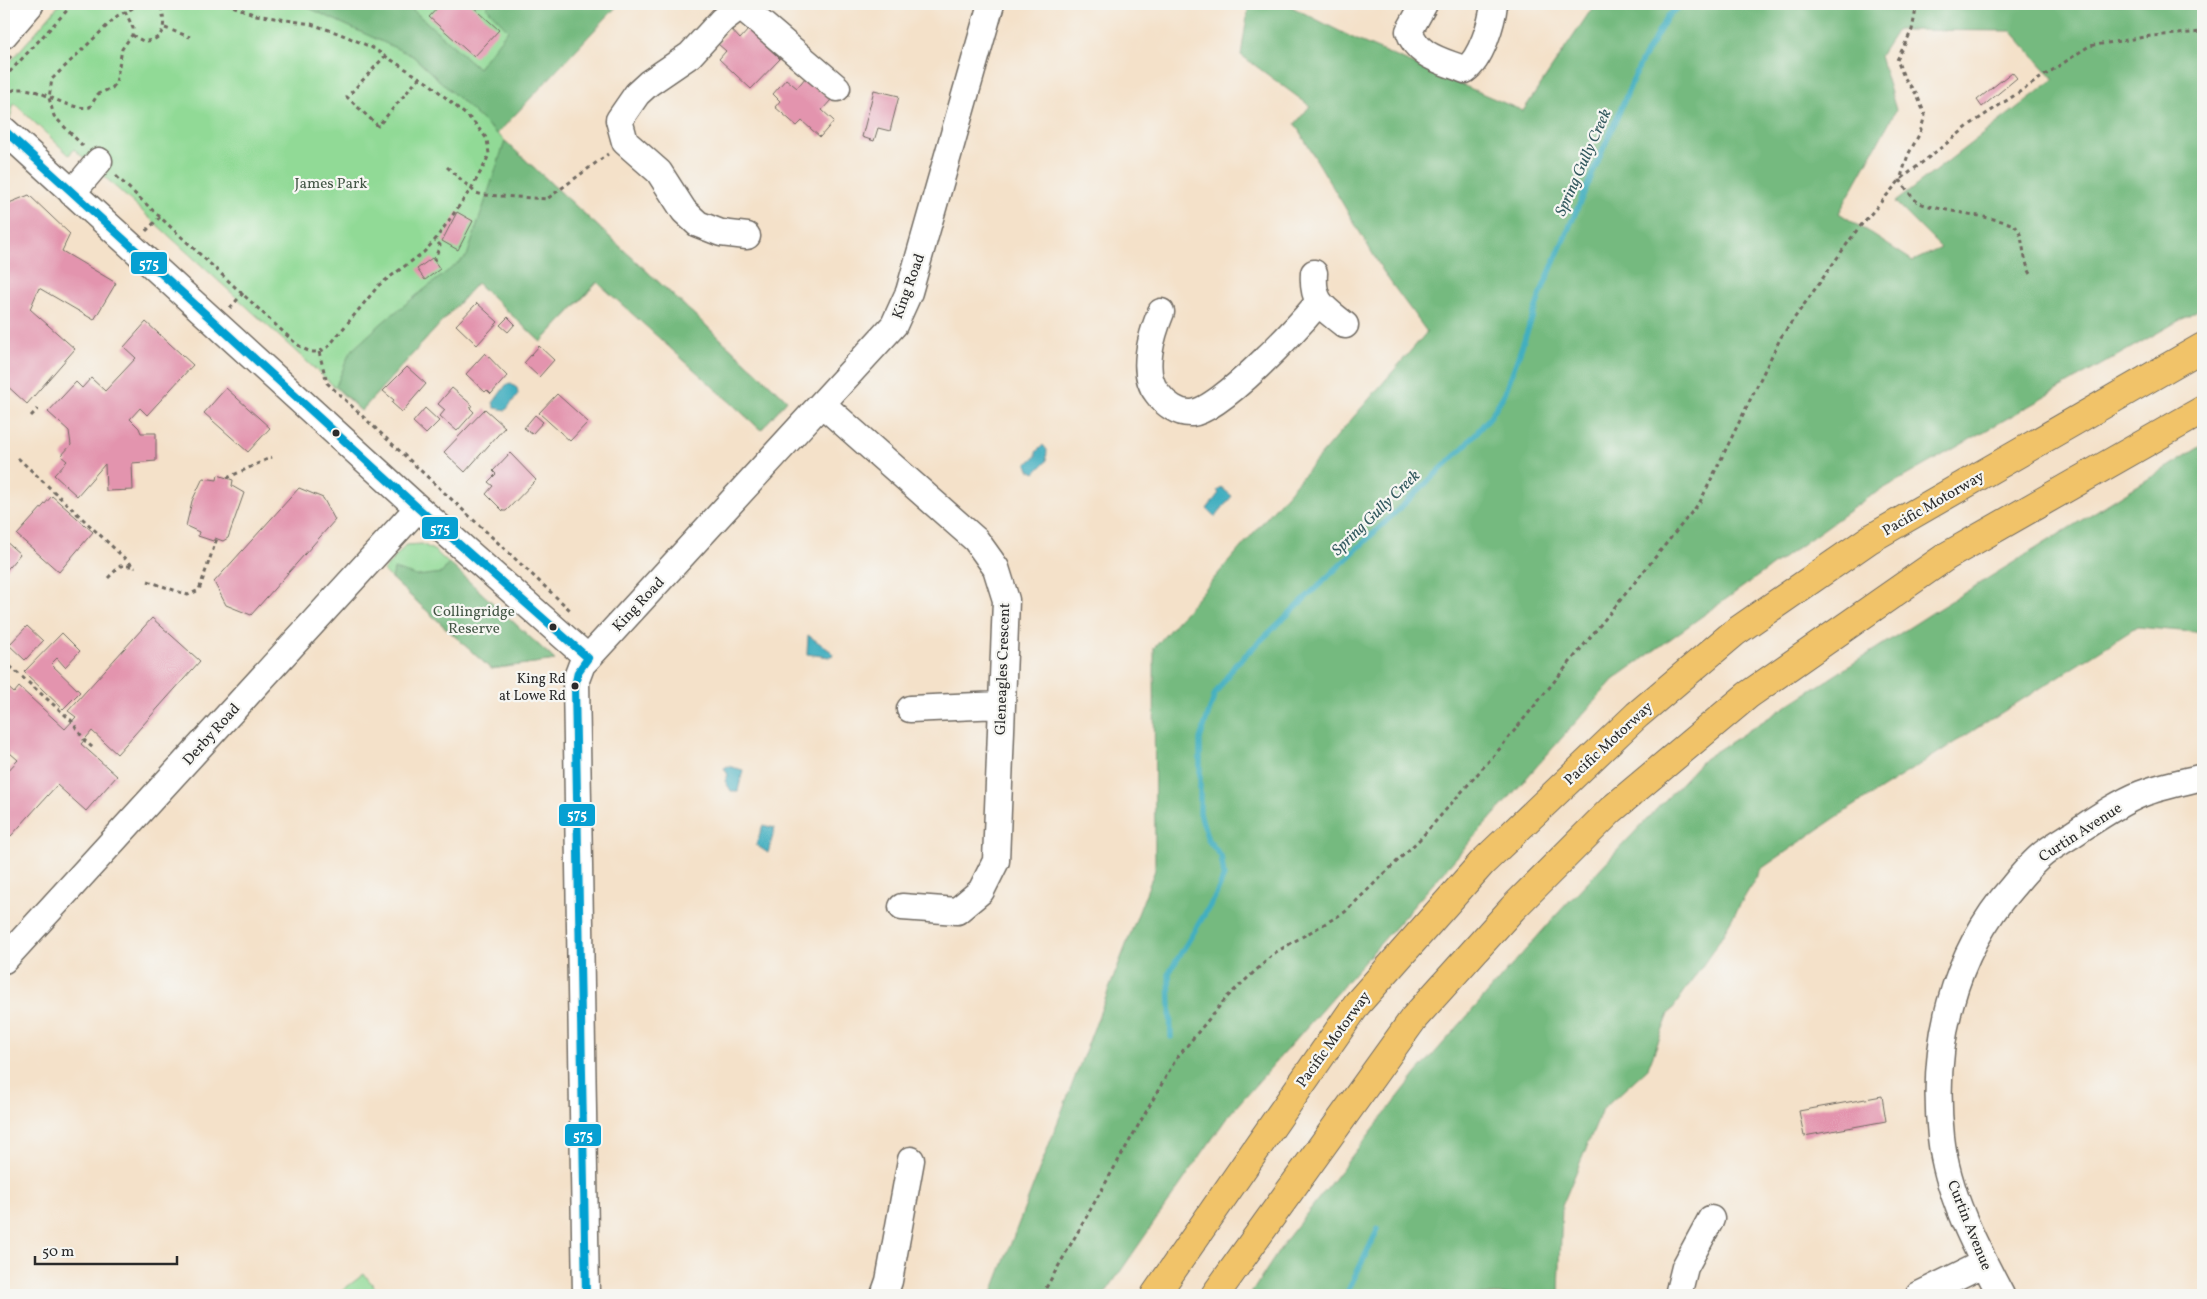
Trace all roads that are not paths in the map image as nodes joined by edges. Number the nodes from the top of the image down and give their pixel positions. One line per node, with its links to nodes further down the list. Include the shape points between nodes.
1 (991, 4): 17 (street, King Road, via 909,292 894,325)
2 (1424, 4): 3 (street, via 1409,31 1413,41 1420,50 1465,70 1473,65 1481,47 1492,20)
3 (1494, 4)
4 (30, 5): 6 (street)
5 (742, 5): 7 (street); 11 (street, via 722,20 690,55 637,94 619,120 625,142 659,172 684,211 698,224 721,233)
6 (4, 35)
7 (837, 88)
8 (4, 130): 10 (street)
9 (99, 160): 10 (street)
10 (72, 193): 19 (street)
11 (747, 236)
12 (1314, 273): 13 (street, via 1313,285)
13 (1318, 303): 14 (street, via 1275,351 1226,393 1193,413 1178,411 1164,402 1150,380 1152,343); 15 (street)
14 (1161, 312)
15 (1345, 325)
16 (2203, 347): 31 (highway, Pacific Motorway, via 1870,539 1734,633 1637,715 1482,863 1357,1004)
17 (822, 404): 20 (street, King Road); 21 (street, Gleneagles Crescent, via 976,540 996,568 1006,600)
18 (2203, 410): 32 (highway, via 1946,556 1748,695 1610,810 1513,908 1414,1018)
19 (418, 508): 20 (street); 25 (street, Derby Road)
20 (588, 658): 29 (street, King Road, via 578,672 575,686)
21 (1000, 705): 22 (street); 24 (street, Gleneagles Crescent, via 996,861 981,891 957,911)
22 (910, 708)
23 (2203, 777): 28 (street, Curtin Avenue, via 2141,794 2046,852 2002,898 1978,932 1963,964 1940,1043 1941,1138 1956,1197)
24 (902, 907)
25 (4, 960)
26 (911, 1160): 30 (street)
27 (1711, 1219): 33 (street, via 1685,1267)
28 (1984, 1263): 34 (street); 35 (street, Curtin Avenue)
29 (586, 1295)
30 (884, 1295)
31 (1155, 1295)
32 (1215, 1295)
33 (1678, 1295)
34 (1919, 1295)
35 (2001, 1295)

